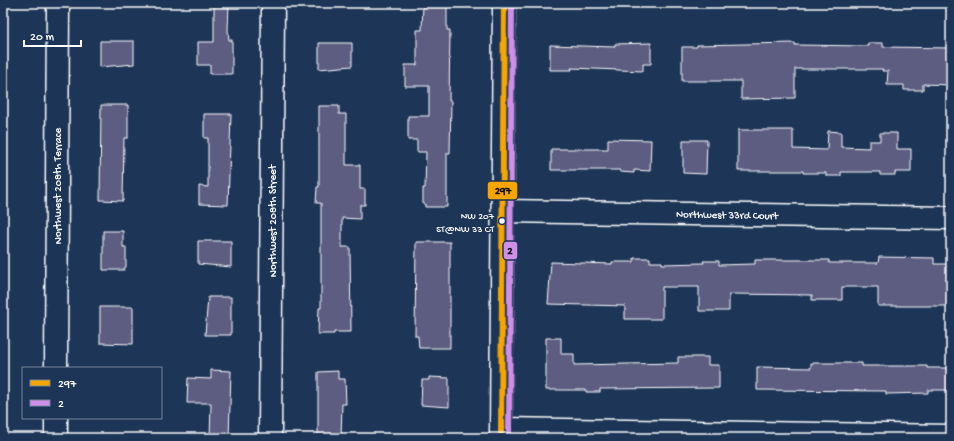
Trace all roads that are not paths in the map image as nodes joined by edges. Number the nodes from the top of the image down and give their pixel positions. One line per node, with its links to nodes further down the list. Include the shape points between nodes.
1 (58, 3): 6 (street, Northwest 208th Terrace)
2 (273, 3): 11 (street, Northwest 208th Street)
3 (504, 3): 4 (street)
4 (503, 211): 5 (street, Northwest 33rd Court); 8 (street)
5 (951, 218)
6 (56, 367)
7 (56, 419): 10 (street)
8 (501, 433): 9 (street)
9 (951, 436)
10 (56, 438)
11 (270, 438)

